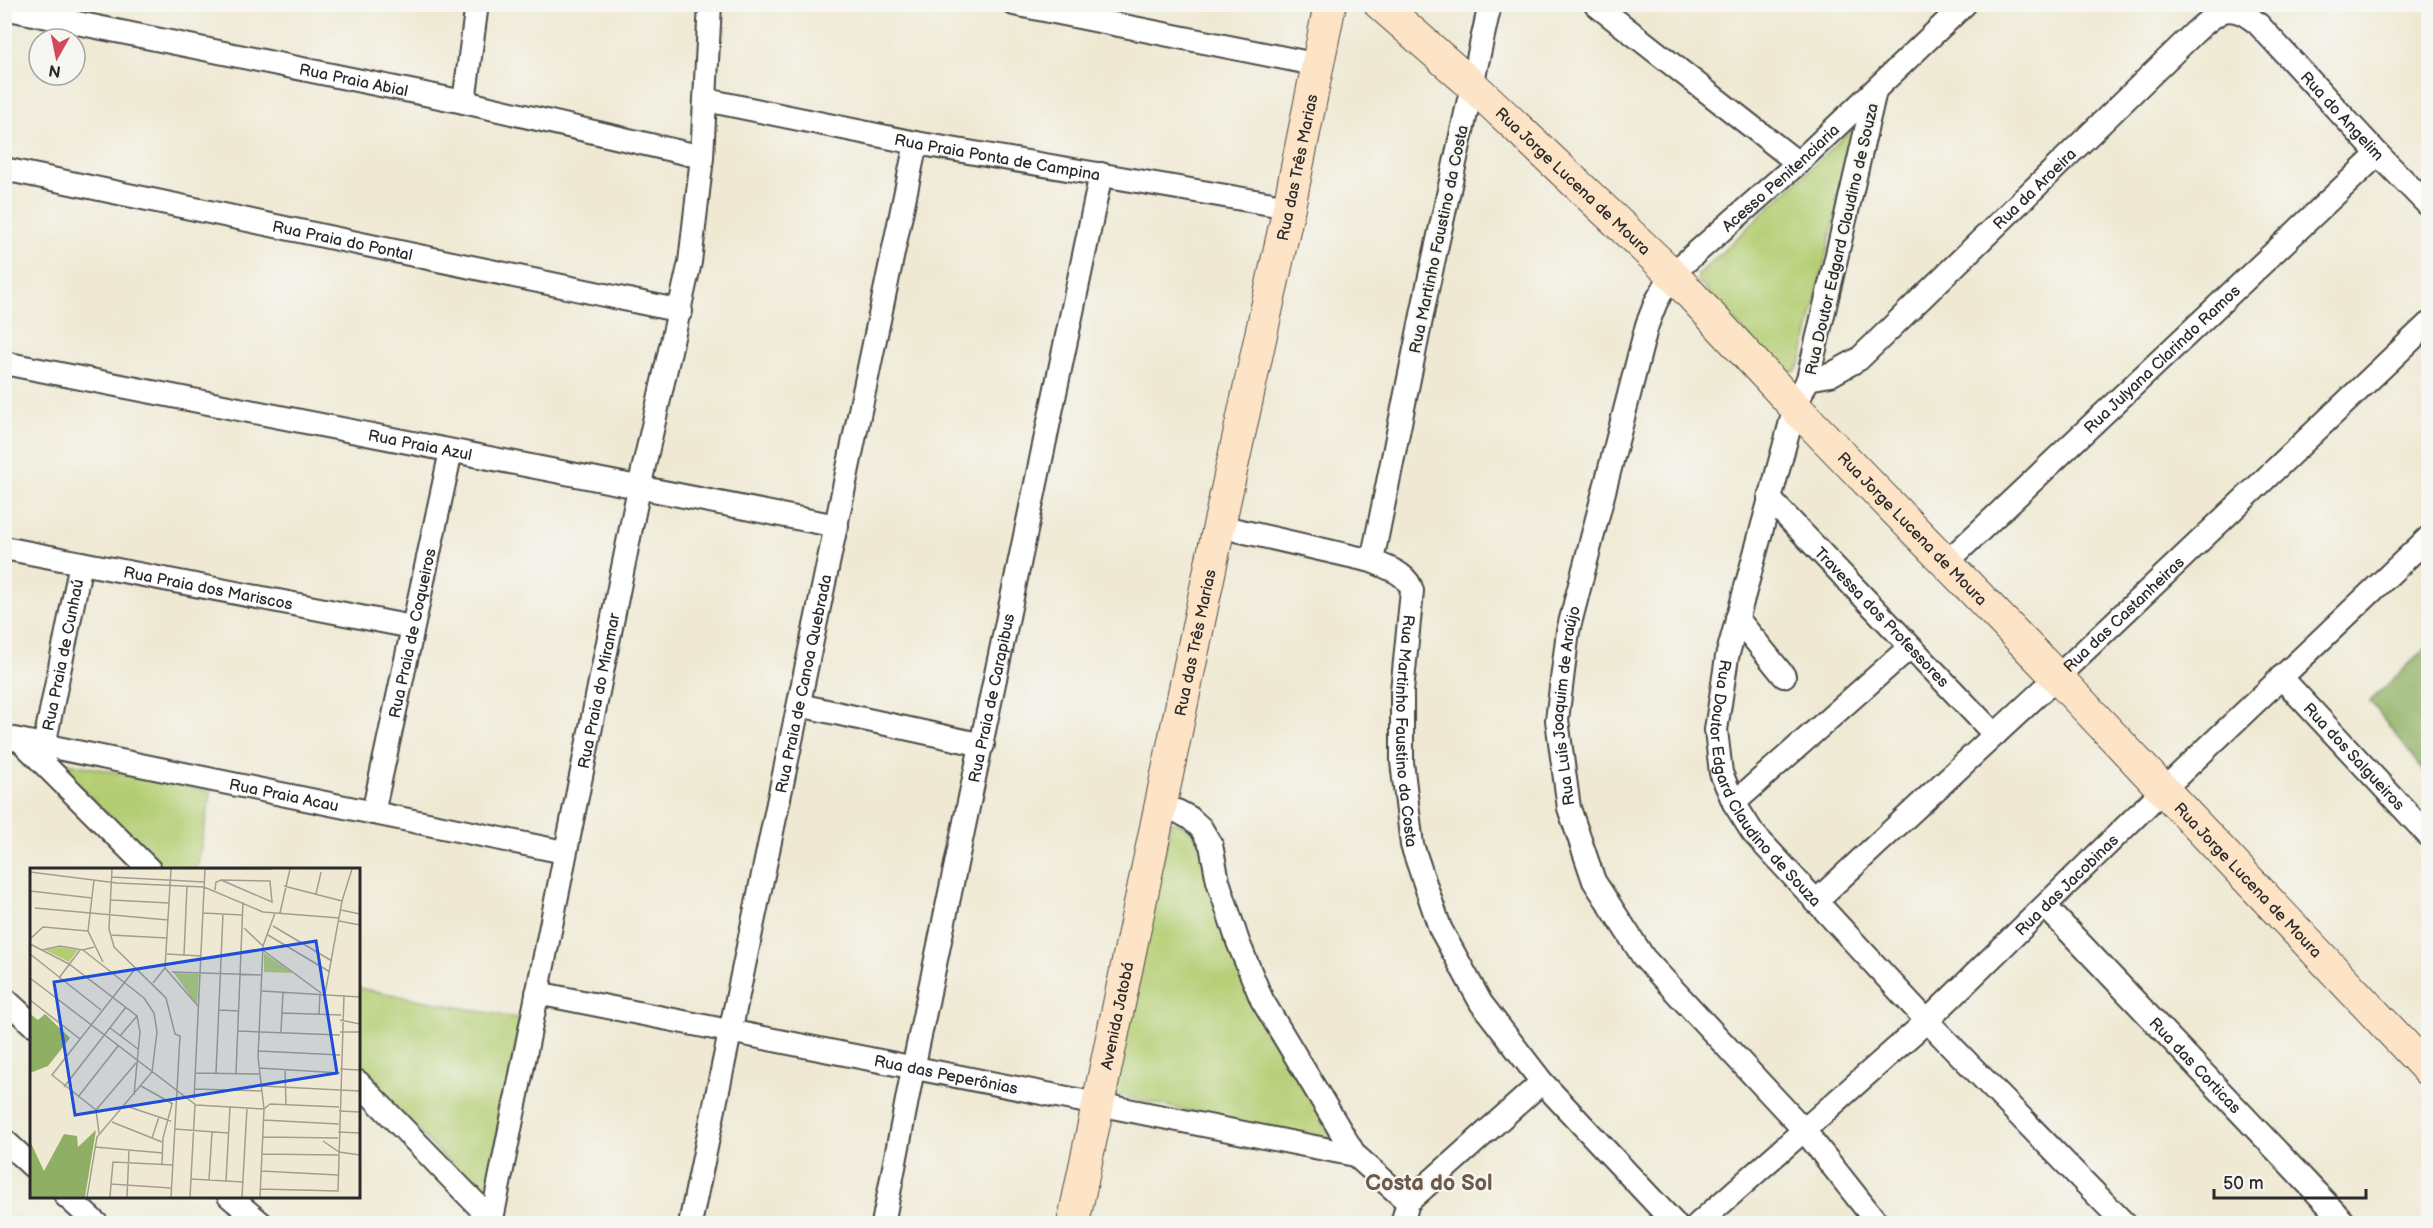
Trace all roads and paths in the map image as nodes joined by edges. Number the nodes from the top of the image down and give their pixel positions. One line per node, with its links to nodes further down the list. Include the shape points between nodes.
1 (477, 4): 16 (street)
2 (710, 4): 15 (street, Rua Praia do Miramar)
3 (1014, 4): 12 (street)
4 (1330, 4): 12 (street, Rua das Três Marias)
5 (1380, 4): 13 (street, Rua Jorge Lucena de Moura)
6 (1490, 4): 13 (street, Rua Martinho Faustino da Costa)
7 (1595, 4): 20 (street)
8 (1960, 6): 14 (street, Acesso Penitenciaria)
9 (2232, 6): 11 (street, Rua da Aroeira); 29 (street, Rua da Aroeira, via 2195,32 1859,358 1830,375)
10 (4, 8): 16 (street, Rua Praia Abial)
11 (2258, 24): 18 (street, Rua do Angelim)
12 (1319, 64): 24 (street, Rua das Três Marias)
13 (1471, 84): 25 (street, Rua Jorge Lucena de Moura); 38 (street, Rua Martinho Faustino da Costa)
14 (1875, 92): 20 (street, Acesso Penitenciaria); 29 (street, Rua Doutor Edgard Claudino de Souza)
15 (706, 100): 17 (street, Rua Praia Ponta de Campina); 19 (street, Rua Praia do Miramar)
16 (464, 102): 19 (street, Rua Praia Abial)
17 (916, 142): 22 (street, Rua Praia Ponta de Campina); 34 (street, Rua Praia de Canoa Quebrada)
18 (2378, 154): 23 (street, Rua do Angelim); 40 (street, Rua Julyana Clarindo Ramos)
19 (702, 157): 26 (street, Rua Praia do Miramar)
20 (1798, 163): 25 (street, Acesso Penitenciaria)
21 (4, 169): 26 (street, Rua Praia do Pontal)
22 (1101, 174): 24 (street, Rua Praia Ponta de Campina); 50 (street, Rua Praia de Carapibus)
23 (2428, 205)
24 (1289, 207): 35 (street, Rua das Três Marias)
25 (1672, 274): 30 (street, Rua Jorge Lucena de Moura); 71 (street, Rua Luís Joaquim de Araújo, via 1647,325 1568,631 1557,720 1569,808 1594,881 1644,958)
26 (681, 310): 32 (street, Rua Praia do Miramar)
27 (2428, 324): 45 (street, Rua das Castanheiras)
28 (4, 363): 31 (street, Rua Praia Azul)
29 (1808, 379): 30 (street, Rua Doutor Edgard Claudino de Souza)
30 (1795, 407): 33 (street, Rua Doutor Edgard Claudino de Souza); 40 (street, Rua Jorge Lucena de Moura)
31 (451, 451): 32 (street, Rua Praia Azul); 42 (street, Rua Praia de Coqueiros)
32 (639, 488): 34 (street, Rua Praia Azul); 57 (street, Rua Praia do Miramar)
33 (1769, 498): 41 (street, Rua Doutor Edgard Claudino de Souza); 43 (street, Travessa dos Professores)
34 (837, 526): 47 (street, Rua Praia de Canoa Quebrada)
35 (1219, 526): 38 (street); 54 (street, Rua das Três Marias)
36 (2428, 538): 46 (street, Rua das Jacobinas)
37 (4, 548): 39 (street, Rua Praia dos Mariscos)
38 (1372, 561): 68 (street, Rua Martinho Faustino da Costa, via 1400,573 1412,591 1402,691 1402,762 1412,845 1440,928 1481,1003)
39 (81, 563): 42 (street, Rua Praia dos Mariscos); 51 (street, Rua Praia de Cunhaú)
40 (1946, 563): 45 (street, Rua Jorge Lucena de Moura)
41 (1737, 618): 44 (street); 53 (street, Rua Doutor Edgard Claudino de Souza, via 1716,730 1721,773)
42 (411, 627): 55 (street, Rua Praia de Coqueiros)
43 (1910, 647): 48 (street, Travessa dos Professores); 53 (street)
44 (1784, 676)
45 (2058, 677): 48 (street, Rua das Castanheiras); 52 (street, Rua Jorge Lucena de Moura)
46 (2282, 677): 52 (street, Rua das Jacobinas); 56 (street, Rua dos Salgueiros)
47 (799, 705): 50 (street); 65 (street, Rua Praia de Canoa Quebrada)
48 (1995, 735): 59 (street, Rua das Castanheiras)
49 (13, 739): 51 (street, Rua Praia Acau); 58 (street)
50 (983, 745): 66 (street, Rua Praia de Carapibus)
51 (44, 746): 55 (street, Rua Praia Acau)
52 (2163, 790): 60 (street, Rua das Jacobinas); 67 (street, Rua Jorge Lucena de Moura)
53 (1734, 803): 59 (street, Rua Doutor Edgard Claudino de Souza, via 1753,833)
54 (1160, 808): 70 (street, Avenida Jatobá); 73 (street, via 1177,811 1201,828 1210,845 1238,942 1262,1000)
55 (373, 813): 57 (street, Rua Praia Acau)
56 (2428, 835)
57 (564, 852): 61 (street, Rua Praia do Miramar)
58 (148, 868)
59 (1815, 902): 63 (street, Rua Doutor Edgard Claudino de Souza)
60 (2045, 906): 63 (street, Rua das Jacobinas); 88 (street, Rua das Corticas)
61 (537, 993): 65 (street, Rua das Peperônias); 78 (street, Rua Praia do Miramar)
62 (4, 998): 64 (street)
63 (1927, 1021): 71 (street, Rua das Jacobinas); 87 (street, Rua Doutor Edgard Claudino de Souza)
64 (30, 1022)
65 (732, 1031): 66 (street, Rua das Peperônias); 81 (street, Rua Praia de Canoa Quebrada)
66 (914, 1069): 70 (street, Rua das Peperônias); 82 (street, Rua Praia de Carapibus)
67 (2428, 1070)
68 (1542, 1082): 77 (street); 84 (street, Rua Martinho Faustino da Costa)
69 (360, 1084): 78 (street)
70 (1099, 1105): 73 (street, Rua das Peperônias); 83 (street, Avenida Jatobá)
71 (1804, 1130): 85 (street, Rua das Jacobinas); 86 (street, Rua Luís Joaquim de Araújo)
72 (4, 1140): 74 (street)
73 (1355, 1155): 77 (street)
74 (30, 1164)
75 (67, 1198): 79 (street)
76 (230, 1198): 80 (street)
77 (1405, 1213)
78 (491, 1221)
79 (97, 1224)
80 (262, 1224)
81 (690, 1224)
82 (884, 1224)
83 (1073, 1224)
84 (1675, 1224)
85 (1698, 1224)
86 (1878, 1224)
87 (2126, 1224)
88 (2346, 1224)

